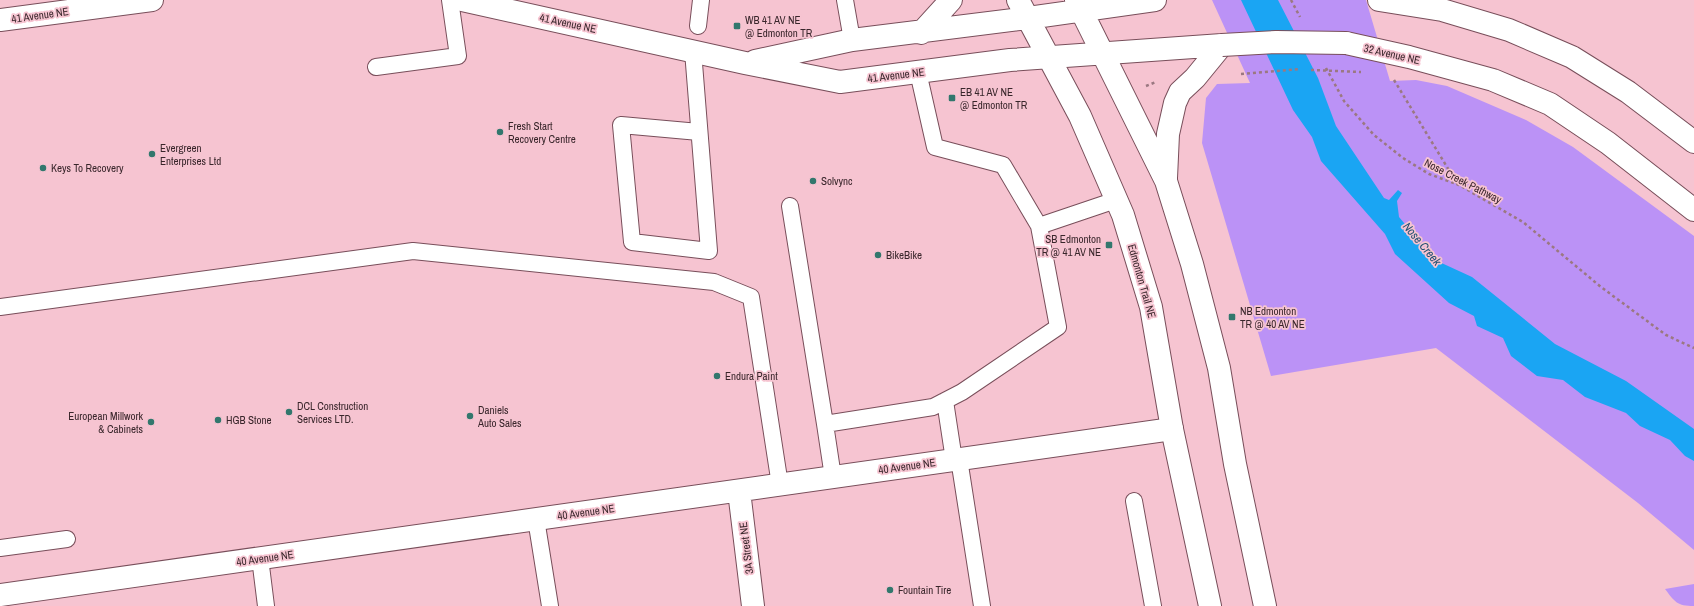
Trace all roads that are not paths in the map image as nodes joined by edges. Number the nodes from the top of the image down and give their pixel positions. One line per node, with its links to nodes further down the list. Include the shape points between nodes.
1 (152, 0): 11 (main road, 41 Avenue NE)
2 (450, 0): 20 (lane, via 458,56)
3 (462, 0): 16 (main road, 41 Avenue NE)
4 (701, 0): 12 (lane)
5 (845, 0): 14 (lane)
6 (951, 0): 13 (main road)
7 (1155, 0): 9 (main road)
8 (1379, 0): 23 (main road, via 1450,12 1509,30 1572,57 1628,92)
9 (1079, 5): 10 (main road); 17 (main road)
10 (1023, 9): 13 (main road, 41 Avenue NE); 18 (main road, Edmonton Trail NE)
11 (0, 20)
12 (698, 26)
13 (921, 33): 14 (main road, 41 Avenue NE)
14 (852, 40): 19 (main road, 41 Avenue NE)
15 (1222, 45): 17 (main road, 32 Avenue NE); 24 (main road, via 1180,92 1175,103 1168,134); 27 (main road, 32 Avenue NE, bridge, via 1276,42 1346,43 1493,80 1550,104 1608,143)
16 (693, 51): 19 (main road, 41 Avenue NE); 22 (lane)
17 (1105, 55): 18 (main road, 32 Avenue NE); 24 (main road)
18 (1049, 58): 21 (main road, 41 Avenue NE, via 1010,60); 25 (main road, Edmonton Trail NE, via 1080,116)
19 (745, 63): 21 (main road, 41 Avenue NE, via 840,82)
20 (376, 67)
21 (918, 72): 28 (lane, via 935,147 1003,165)
22 (699, 132): 22 (lane, via 709,251 632,242 621,125)
23 (1694, 142)
24 (1166, 181): 49 (main road, via 1192,264 1219,368 1235,464)
25 (1116, 200): 28 (lane); 32 (main road, Edmonton Trail NE, via 1152,307)
26 (790, 206): 31 (lane)
27 (1694, 210)
28 (1039, 226): 30 (lane, via 1058,327)
29 (0, 307): 35 (lane, via 413,250 714,282 751,297)
30 (945, 401): 31 (lane, via 933,407); 33 (lane)
31 (825, 424): 34 (lane)
32 (1172, 429): 33 (main road, 40 Avenue NE); 48 (main road, Edmonton Trail NE)
33 (957, 459): 34 (main road, 40 Avenue NE); 46 (lane)
34 (833, 477): 35 (main road, 40 Avenue NE)
35 (780, 485): 36 (main road, 40 Avenue NE)
36 (739, 490): 38 (main road, 40 Avenue NE); 45 (main road, 3A Street NE)
37 (1134, 501): 47 (lane)
38 (536, 519): 41 (main road, 40 Avenue NE); 44 (lane)
39 (67, 539): 40 (lane)
40 (0, 548)
41 (260, 558): 42 (main road, 40 Avenue NE); 43 (lane)
42 (0, 595)
43 (266, 606)
44 (550, 606)
45 (753, 606)
46 (982, 606)
47 (1153, 606)
48 (1210, 606)
49 (1265, 606)

